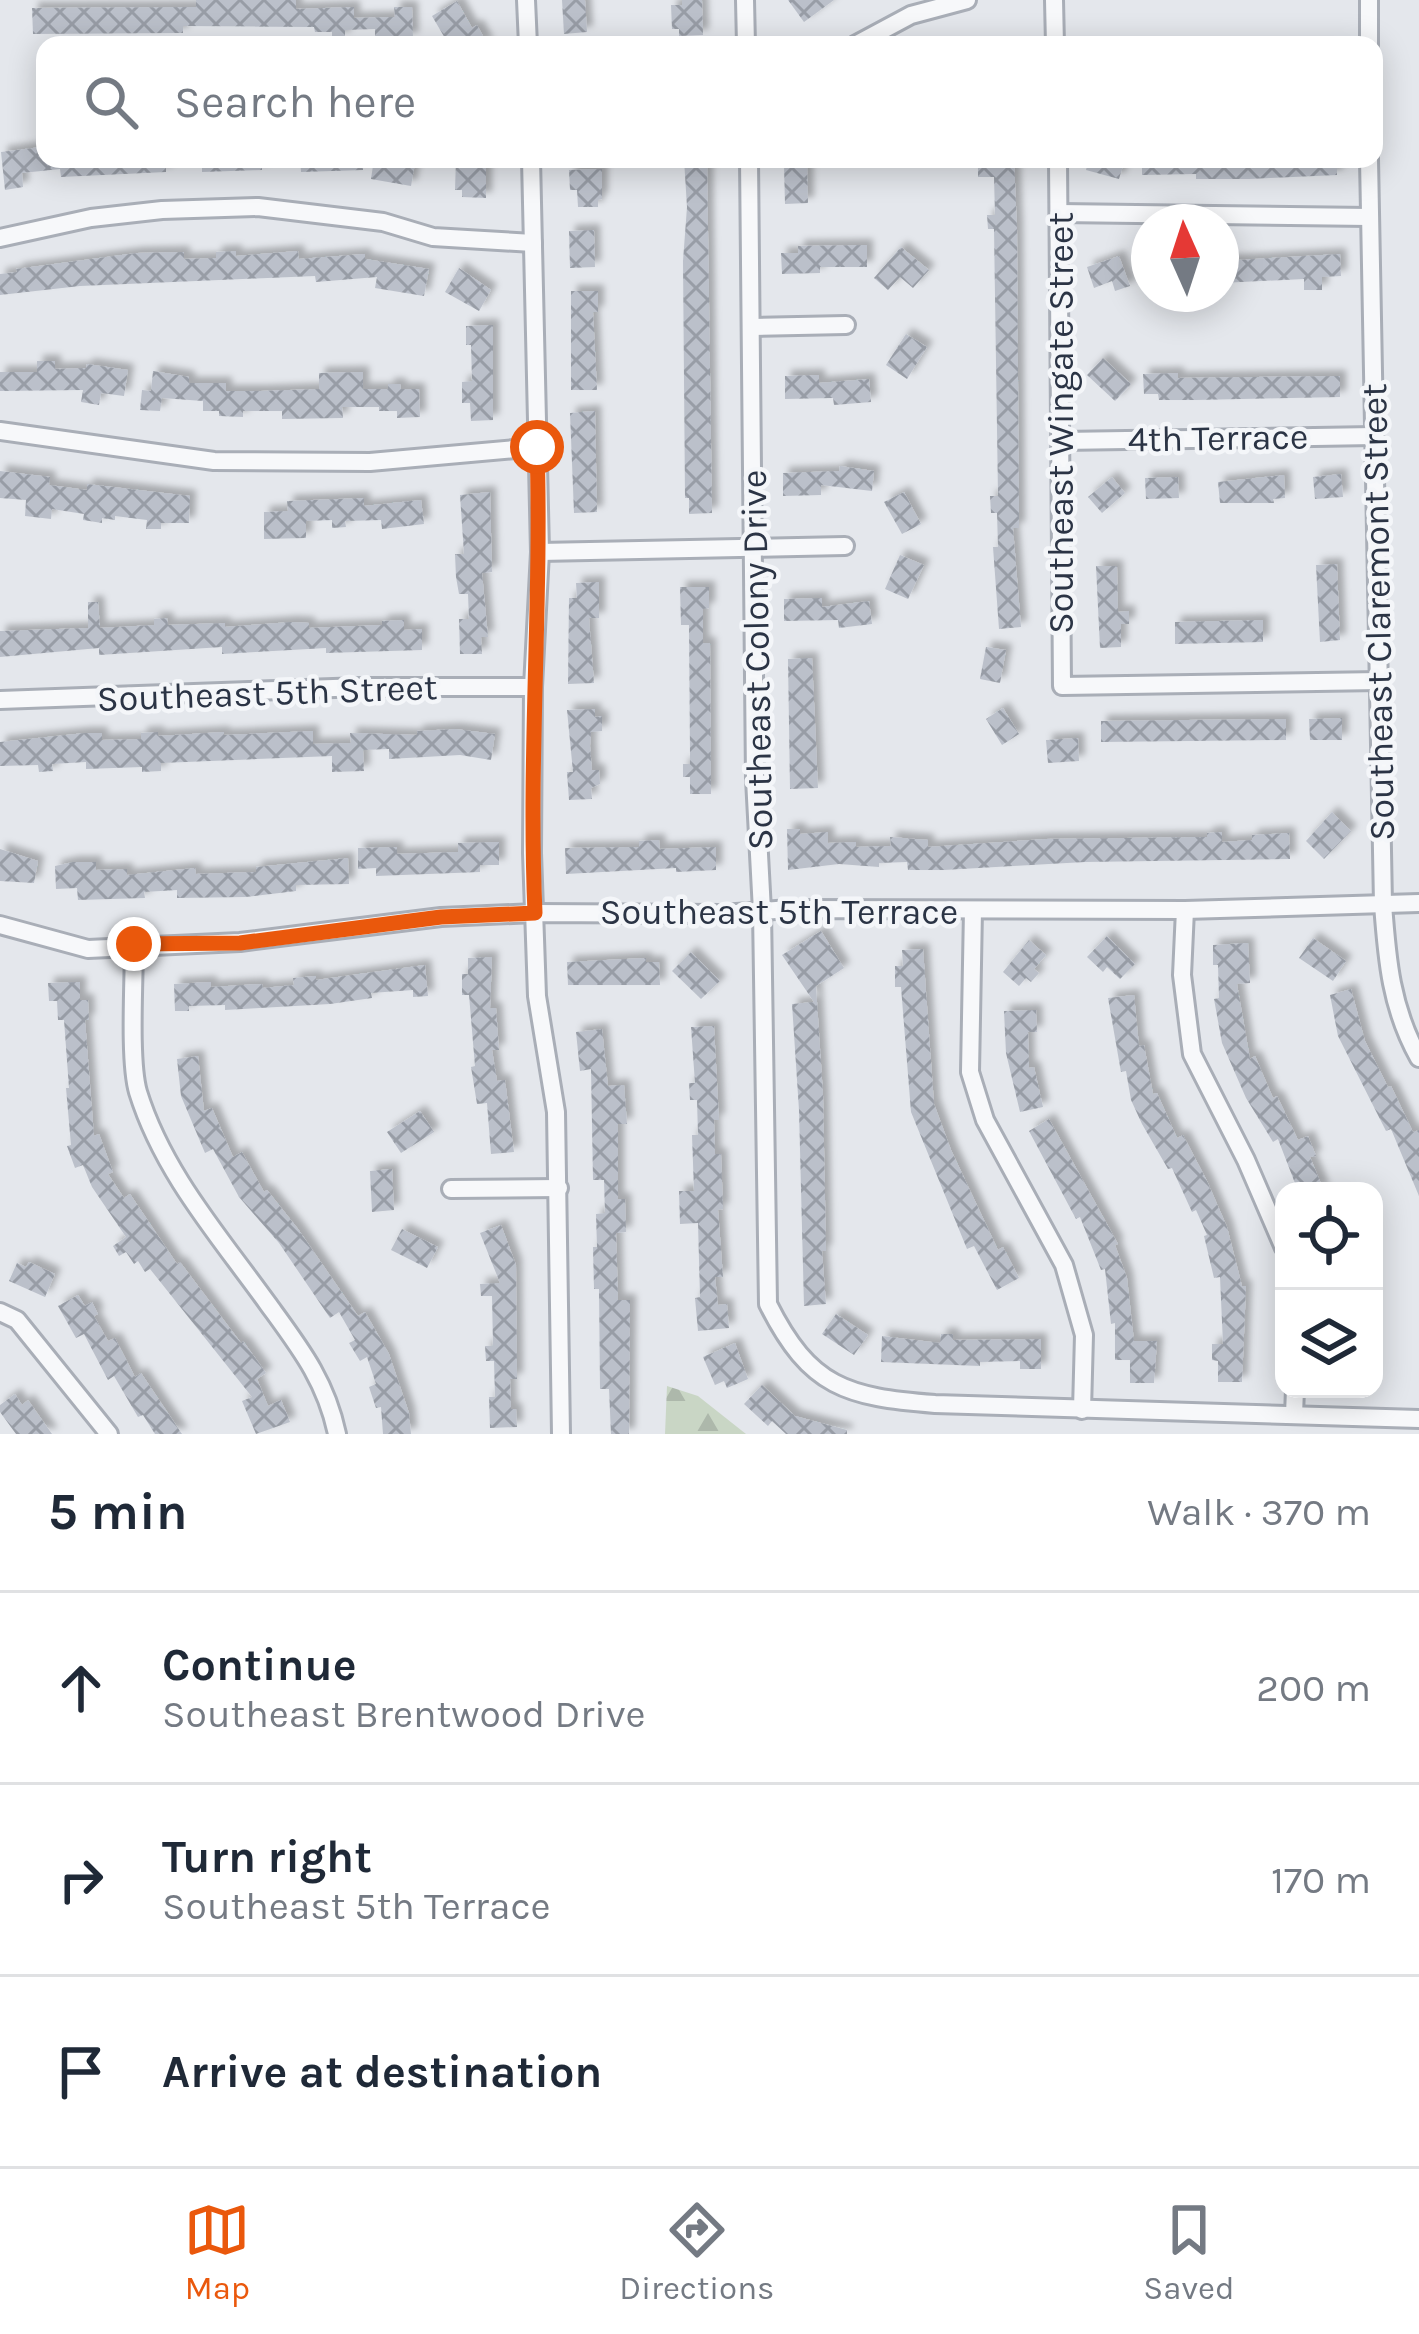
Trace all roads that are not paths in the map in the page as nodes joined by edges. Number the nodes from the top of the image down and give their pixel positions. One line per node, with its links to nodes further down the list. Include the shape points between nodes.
1 (526, 0): 6 (street)
2 (746, 0): 7 (street)
3 (967, 0): 8 (street)
4 (1054, 0): 9 (street)
5 (1369, 0): 10 (street)
6 (527, 36)
7 (746, 36)
8 (872, 36)
9 (1055, 36)
10 (1369, 36)
11 (530, 168): 18 (street)
12 (749, 168): 20 (street, Southeast Colony Drive)
13 (1058, 168): 15 (street, Southeast Wingate Street)
14 (1369, 168): 16 (street, Southeast Claremont Street)
15 (1060, 213): 16 (street); 23 (street, Southeast Wingate Street)
16 (1369, 218): 22 (street, Southeast Claremont Street)
17 (0, 238): 18 (street, via 91,218 258,207 383,222 433,237)
18 (533, 243): 24 (street)
19 (846, 325): 20 (street)
20 (753, 327): 26 (street, Southeast Colony Drive)
21 (0, 431): 24 (street, via 214,460 370,462)
22 (1374, 436): 23 (street, 4th Terrace); 28 (street, Southeast Claremont Street)
23 (1062, 441): 28 (street, Southeast Wingate Street, via 1062,686)
24 (537, 447): 27 (street)
25 (844, 546): 26 (street)
26 (755, 548): 27 (street); 35 (street, Southeast Colony Drive)
27 (540, 552): 29 (street)
28 (1380, 682): 32 (street, Southeast Claremont Street)
29 (533, 687): 30 (street, Southeast 5th Street); 36 (street)
30 (0, 700)
31 (1419, 903): 32 (street, Southeast 5th Terrace)
32 (1383, 904): 34 (street, Southeast 5th Terrace); 39 (street, Southeast Claremont Street, via 1394,999)
33 (973, 910): 34 (street, Southeast 5th Terrace); 35 (street, Southeast 5th Terrace); 45 (street, via 970,1072 985,1120 1064,1265 1084,1335)
34 (1185, 910): 42 (street, via 1182,975 1192,1054)
35 (762, 911): 36 (street, Southeast 5th Terrace); 45 (street, Southeast Colony Drive, via 768,1304 785,1338 826,1379 861,1396)
36 (535, 913): 38 (street, Southeast 5th Terrace, via 240,943); 40 (street)
37 (0, 925): 38 (street, Southeast 5th Terrace, via 88,949)
38 (134, 944): 49 (street, via 136,1085 151,1128 177,1180 306,1357)
39 (1419, 1058)
40 (559, 1188): 41 (street); 50 (street)
41 (451, 1190)
42 (1275, 1227)
43 (0, 1312): 48 (street, via 17,1320)
44 (1294, 1398): 46 (street)
45 (1082, 1410): 46 (street)
46 (1294, 1415): 47 (street)
47 (1419, 1419)
48 (109, 1434)
49 (337, 1434)
50 (561, 1434)

